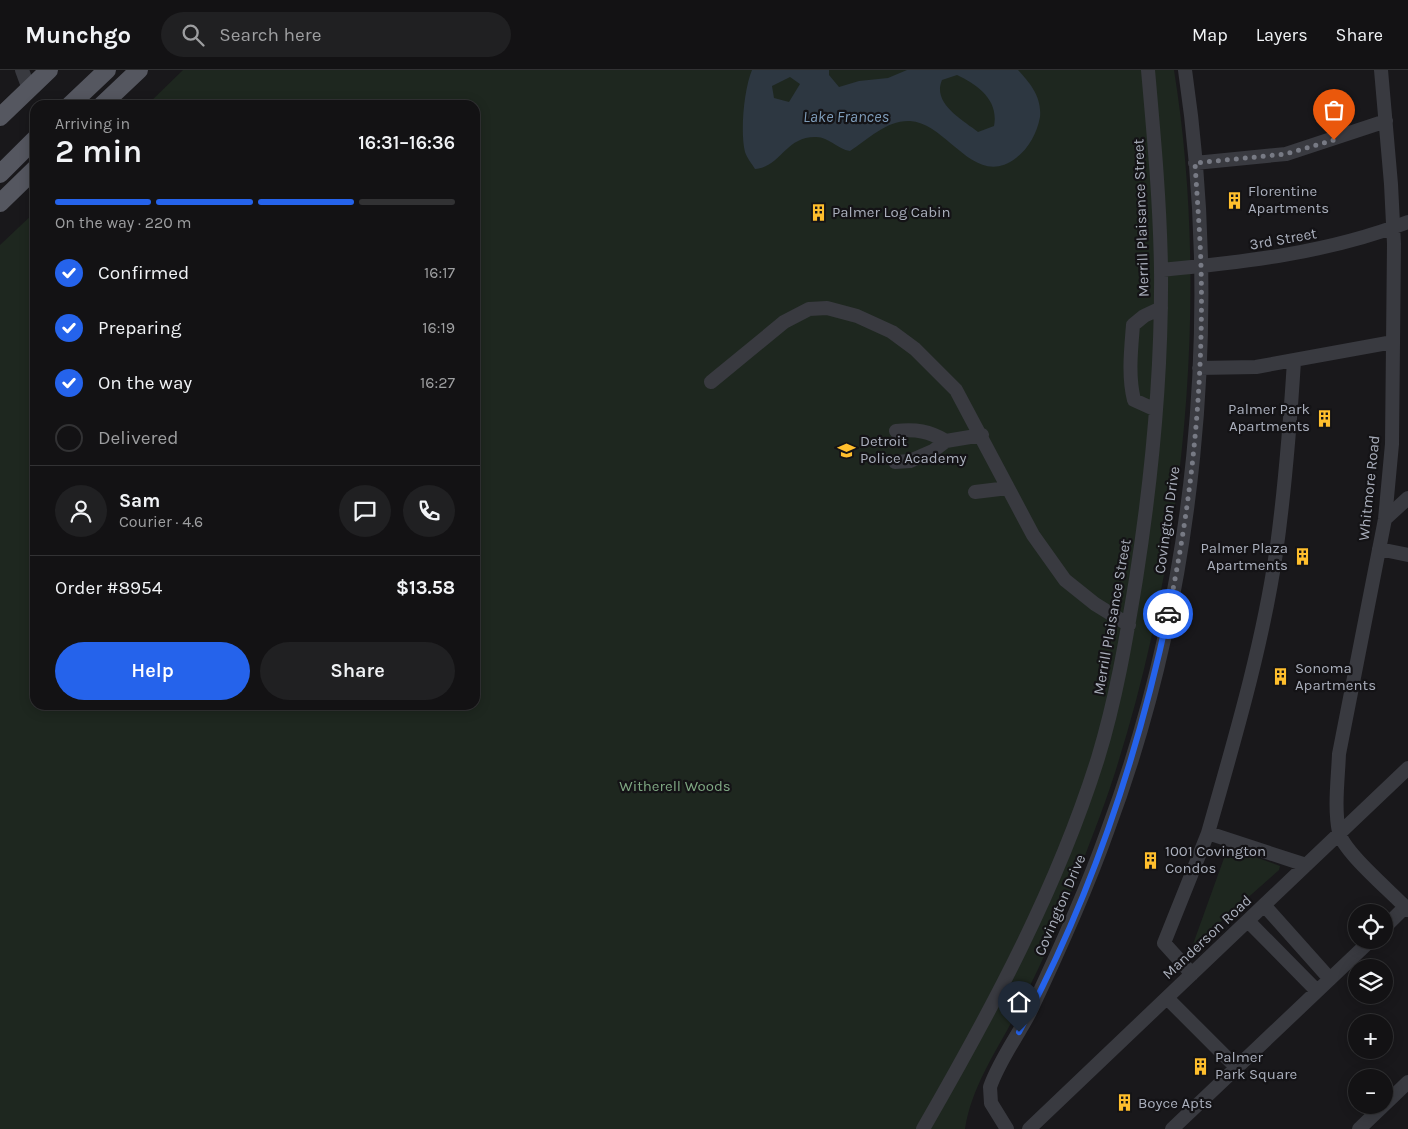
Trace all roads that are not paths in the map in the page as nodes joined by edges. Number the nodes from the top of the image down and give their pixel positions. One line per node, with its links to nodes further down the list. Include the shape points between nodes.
1 (22, 70): 8 (street)
2 (49, 70): 8 (main road)
3 (107, 70): 9 (main road)
4 (139, 70): 10 (main road)
5 (1148, 70): 21 (street, Merrill Plaisance Street, via 1158,183)
6 (1185, 70): 14 (street, Covington Drive)
7 (1381, 70): 12 (street, Whitmore Road)
8 (29, 89): 11 (main road)
9 (75, 100)
10 (107, 100)
11 (3, 108)
12 (1386, 121): 14 (street, via 1286,154); 19 (street, Whitmore Road)
13 (30, 143): 15 (main road)
14 (1195, 163): 20 (street, Covington Drive)
15 (0, 174)
16 (30, 175): 17 (main road)
17 (0, 203)
18 (1408, 222): 19 (street, 3rd Street)
19 (1393, 228): 20 (street, 3rd Street, via 1286,256); 23 (street, Whitmore Road)
20 (1201, 266): 21 (street, 3rd Street); 25 (street, Covington Drive)
21 (1161, 270): 22 (street, Merrill Plaisance Street)
22 (1161, 308): 27 (street, Merrill Plaisance Street); 27 (street, via 1133,325 1131,349 1134,400)
23 (1393, 342): 24 (street); 35 (street, Whitmore Road, via 1392,444)
24 (1294, 361): 25 (street, via 1256,367); 40 (street, via 1276,554 1248,692)
25 (1199, 368): 54 (street, Covington Drive, via 1185,521 1146,706 1122,790 1076,913 1028,1016 992,1081 990,1103)
26 (711, 382): 29 (street, via 784,322 809,310 827,308 857,316 892,332 915,349 956,390)
27 (1156, 410): 38 (street, Merrill Plaisance Street, via 1146,516)
28 (896, 431): 30 (street, via 926,431)
29 (982, 436): 30 (street); 32 (street)
30 (946, 441): 31 (street, via 910,461)
31 (895, 462)
32 (1008, 488): 33 (street); 38 (street, via 1033,535 1065,580)
33 (975, 492)
34 (1408, 498): 35 (street)
35 (1385, 519): 36 (street, Whitmore Road)
36 (1379, 549): 37 (street); 41 (street, Whitmore Road, via 1339,754)
37 (1408, 555)
38 (1129, 625): 55 (street, Merrill Plaisance Street, via 1112,706 1080,810 1014,966)
39 (1408, 768): 41 (street, Manderson Road)
40 (1208, 833): 42 (street); 48 (street, via 1164,943)
41 (1339, 833): 42 (street, Manderson Road); 44 (street, via 1346,847)
42 (1306, 865): 43 (street, Manderson Road)
43 (1264, 905): 46 (street, Manderson Road); 49 (street)
44 (1406, 905): 45 (street)
45 (1393, 919)
46 (1248, 921): 48 (street, Manderson Road); 50 (street)
47 (1362, 949): 49 (street)
48 (1192, 974): 51 (street, Manderson Road)
49 (1330, 979): 50 (street)
50 (1317, 992): 52 (street)
51 (1167, 998): 52 (street); 56 (street, Manderson Road)
52 (1237, 1068): 57 (street)
53 (1408, 1082): 58 (street)
54 (1004, 1123)
55 (923, 1129)
56 (1029, 1129)
57 (1172, 1129)
58 (1359, 1129)

